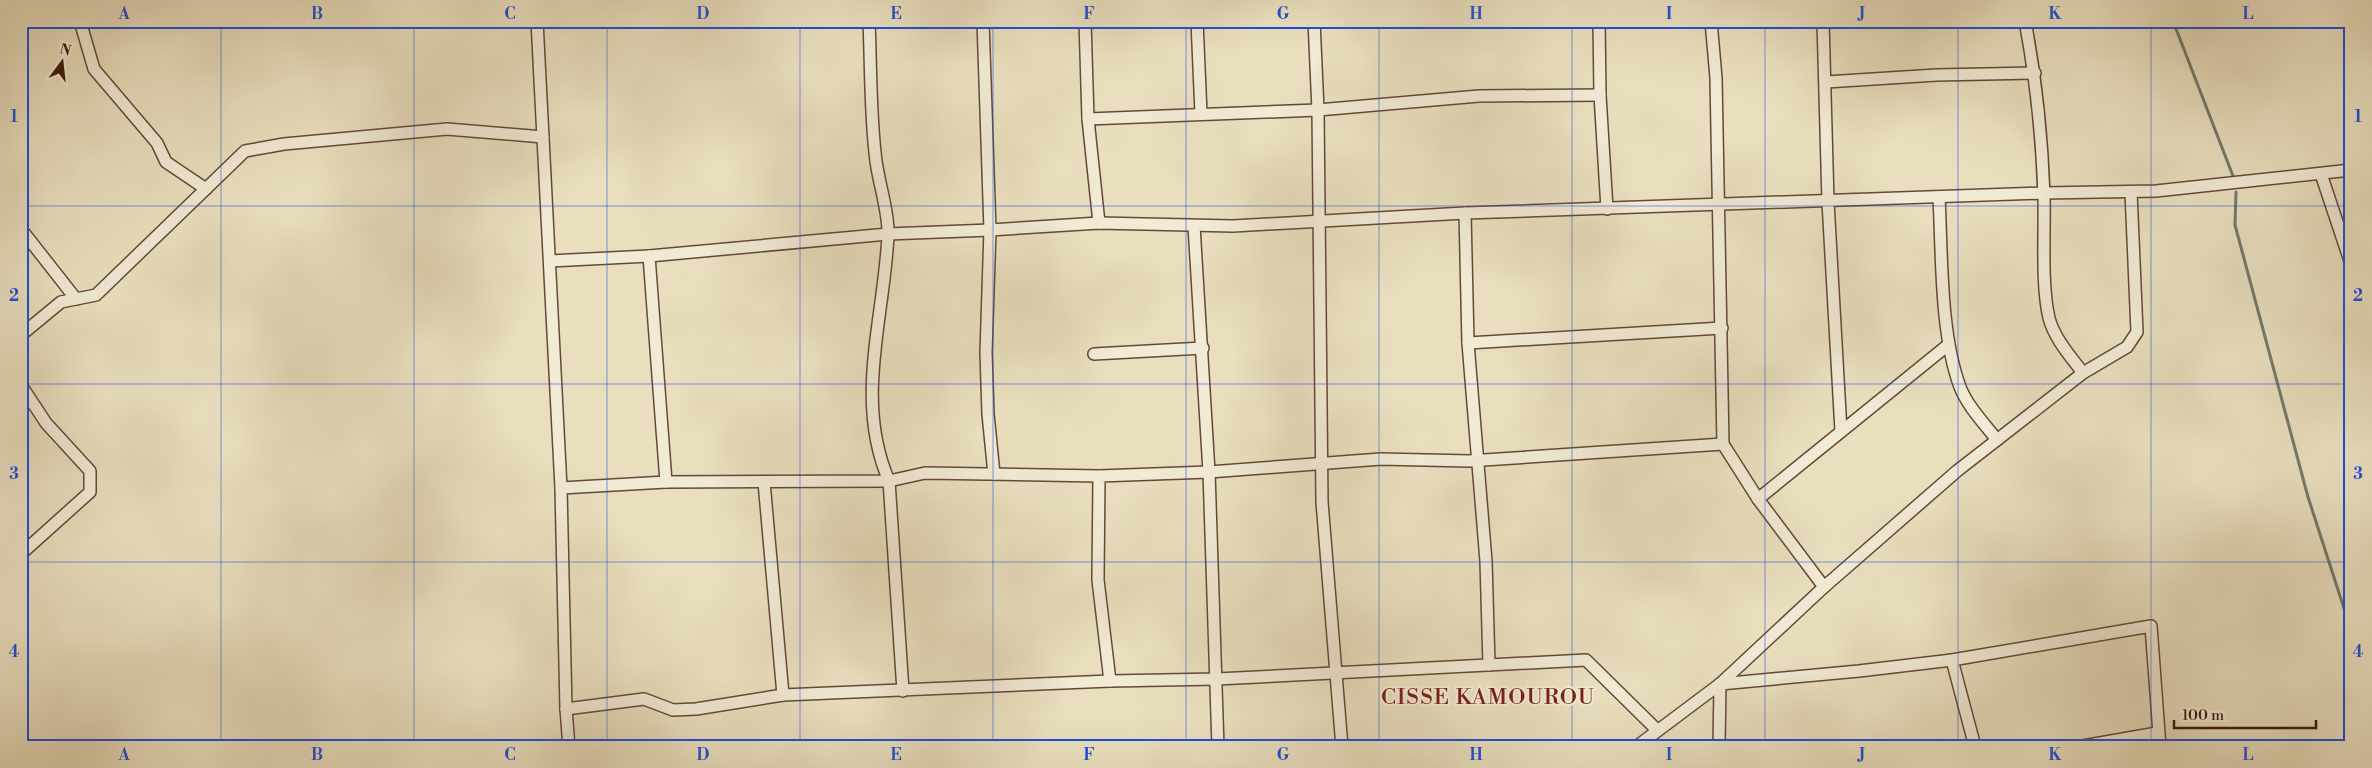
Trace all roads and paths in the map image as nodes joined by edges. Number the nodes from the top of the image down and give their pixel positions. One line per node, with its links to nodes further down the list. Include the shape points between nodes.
1 (80, 21): 21 (street, via 94,69 157,143 166,162)
2 (537, 21): 18 (street)
3 (869, 21): 34 (street, via 876,160)
4 (983, 21): 33 (street)
5 (1085, 21): 17 (street)
6 (1197, 21): 16 (street)
7 (1314, 21): 15 (street)
8 (1599, 21): 14 (street)
9 (1712, 21): 26 (street)
10 (1823, 21): 13 (street)
11 (2025, 21): 12 (street)
12 (2035, 73): 13 (street); 23 (street)
13 (1826, 82): 25 (street)
14 (1600, 95): 15 (street, via 1479,96); 27 (street)
15 (1318, 110): 16 (street); 29 (street)
16 (1200, 114): 17 (street)
17 (1088, 119): 30 (street)
18 (543, 137): 21 (street, via 447,129 284,144 245,151); 36 (street)
19 (2351, 170): 20 (street)
20 (2321, 174): 22 (street); 37 (street)
21 (206, 189): 38 (street, via 96,295)
22 (2131, 192): 23 (street); 45 (street, via 2137,332 2127,347)
23 (2044, 193): 24 (street); 45 (street, via 2049,320)
24 (1939, 197): 25 (street); 42 (street)
25 (1828, 202): 26 (street); 47 (street)
26 (1717, 205): 27 (street); 39 (street)
27 (1607, 209): 28 (street)
28 (1465, 213): 29 (street); 41 (street)
29 (1318, 222): 31 (street); 51 (street)
30 (1099, 223): 31 (street); 33 (street)
31 (1194, 226): 43 (street)
32 (21, 229): 38 (street)
33 (990, 230): 34 (street); 53 (street, via 986,353)
34 (888, 234): 35 (street); 57 (street, via 872,372 873,428)
35 (649, 256): 36 (street); 55 (street)
36 (550, 261): 58 (street)
37 (2351, 264)
38 (76, 299): 40 (street, via 61,302)
39 (1722, 328): 41 (street); 49 (street)
40 (21, 336)
41 (1468, 343): 50 (street)
42 (1948, 345): 47 (street); 48 (street, via 1967,401)
43 (1203, 348): 44 (street); 52 (street)
44 (1094, 354)
45 (2083, 373): 48 (street)
46 (21, 385): 60 (street, via 46,423 90,471 90,492)
47 (1842, 431): 59 (street)
48 (1997, 440): 61 (street)
49 (1723, 444): 50 (street); 59 (street)
50 (1479, 460): 51 (street); 63 (street)
51 (1322, 464): 52 (street); 64 (street)
52 (1209, 472): 54 (street); 65 (street)
53 (994, 474): 54 (street); 57 (street, via 925,474)
54 (1099, 476): 66 (street, via 1098,580)
55 (666, 482): 56 (street); 58 (street)
56 (764, 482): 57 (street); 69 (street)
57 (889, 482): 68 (street)
58 (561, 488): 70 (street)
59 (1758, 499): 61 (street)
60 (21, 554)
61 (1824, 587): 67 (street)
62 (1952, 660): 67 (street); 72 (street, via 2151,626); 78 (street, via 1974,743)
63 (1489, 665): 64 (street); 71 (street, via 1586,660)
64 (1335, 672): 65 (street); 75 (street)
65 (1217, 679): 66 (street); 74 (street)
66 (1110, 681): 68 (street)
67 (1720, 684): 71 (street); 77 (street)
68 (903, 691): 69 (street)
69 (783, 695): 70 (street, via 696,709 673,710 644,699)
70 (566, 709): 73 (street)
71 (1657, 730): 76 (street)
72 (2157, 733): 79 (street); 80 (street)
73 (569, 747)
74 (1218, 747)
75 (1342, 747)
76 (1636, 747)
77 (1719, 747)
78 (1978, 747)
79 (2077, 747)
80 (2160, 747)

